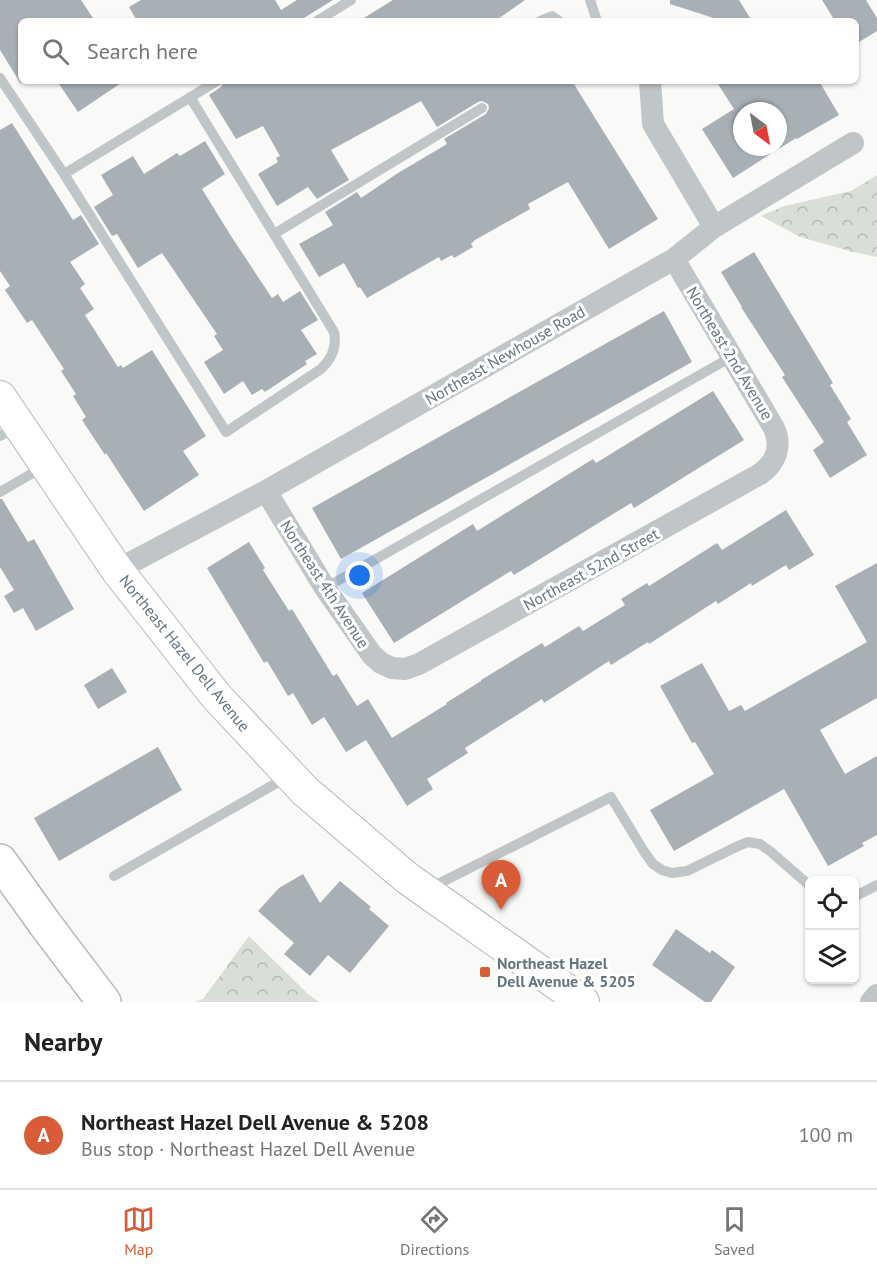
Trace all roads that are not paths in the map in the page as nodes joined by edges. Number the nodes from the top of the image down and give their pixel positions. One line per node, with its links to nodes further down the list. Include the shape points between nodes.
1 (351, 0): 3 (lane)
2 (590, 0): 4 (lane)
3 (321, 18)
4 (596, 18)
5 (1, 83): 11 (lane)
6 (212, 84): 8 (lane)
7 (650, 84): 12 (street, via 653,124)
8 (190, 98): 11 (lane); 13 (lane)
9 (482, 108): 13 (lane)
10 (853, 143): 12 (street, Northeast Newhouse Road)
11 (64, 174): 13 (lane, via 226,432 321,369 334,350 334,332)
12 (714, 227): 14 (street, Northeast Newhouse Road)
13 (274, 234)
14 (674, 259): 15 (street, Northeast 2nd Avenue); 21 (street, Northeast Newhouse Road)
15 (733, 356): 18 (street, Northeast 2nd Avenue, via 774,428); 23 (lane)
16 (0, 397): 17 (street, Northeast Hazel Dell Avenue)
17 (9, 431): 19 (street, Northeast Hazel Dell Avenue)
18 (777, 450): 24 (street, Northeast 52nd Street, via 771,464 760,474 419,664)
19 (45, 466): 20 (lane); 22 (street, Northeast Hazel Dell Avenue)
20 (1, 488)
21 (266, 491): 22 (street, Northeast Newhouse Road); 23 (street, Northeast 4th Avenue)
22 (117, 570): 25 (street, Northeast Hazel Dell Avenue, via 216,696)
23 (325, 588): 24 (street, Northeast 4th Avenue, via 372,655)
24 (392, 668)
25 (290, 775): 27 (lane); 30 (street, Northeast Hazel Dell Avenue)
26 (0, 861): 33 (highway)
27 (114, 876)
28 (805, 882): 30 (lane, via 760,844 748,842 687,871 662,870 645,853 611,797)
29 (877, 885): 31 (lane)
30 (425, 890): 34 (street, Northeast Hazel Dell Avenue)
31 (859, 895)
32 (877, 995): 35 (street)
33 (104, 1002)
34 (583, 1002)
35 (871, 1002)

